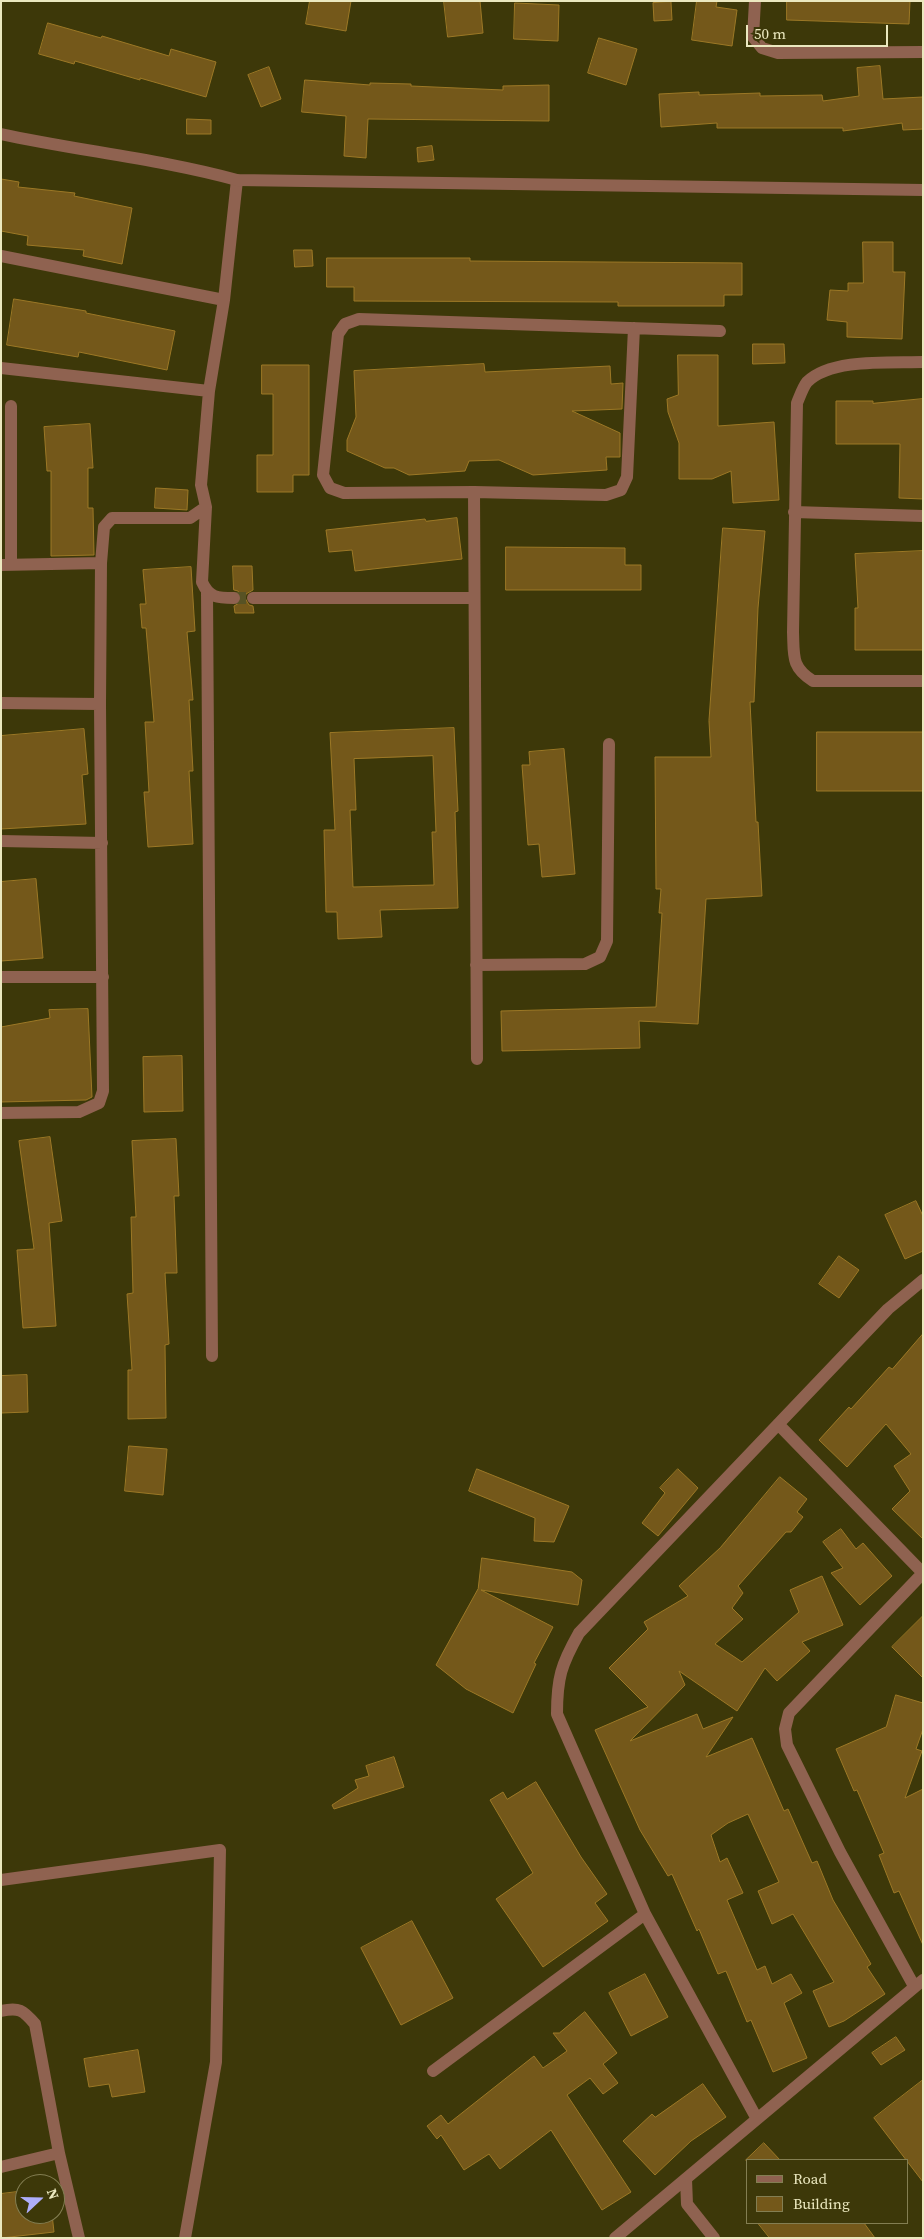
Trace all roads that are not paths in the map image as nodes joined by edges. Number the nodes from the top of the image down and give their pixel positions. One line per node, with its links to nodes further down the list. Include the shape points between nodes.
1 (755, 1): 2 (street, via 753,37 762,48 778,53)
2 (923, 52)
3 (1, 134): 4 (street, via 65,148 192,168)
4 (237, 180): 5 (street); 7 (street)
5 (923, 190)
6 (1, 256): 7 (street)
7 (224, 300): 12 (street)
8 (634, 328): 9 (street); 14 (street, via 627,477 621,490 606,494); 14 (street, via 358,320 346,324 338,334 323,476 330,488 344,493)
9 (720, 331)
10 (923, 362): 16 (street, via 833,367 806,383 797,403)
11 (1, 368): 12 (street)
12 (209, 391): 15 (street, via 201,485)
13 (12, 406): 19 (street)
14 (474, 492): 23 (street)
15 (206, 507): 18 (street, via 190,518 112,518 104,527); 20 (street, via 202,582)
16 (794, 512): 17 (street); 24 (street, via 794,663 802,674 813,681 828,682)
17 (923, 516)
18 (101, 563): 19 (street); 26 (street)
19 (6, 565)
20 (207, 592): 21 (street, via 216,598); 36 (street)
21 (234, 598)
22 (253, 598): 23 (street)
23 (474, 598): 30 (street)
24 (923, 681)
25 (1, 703): 26 (street)
26 (100, 704): 29 (street)
27 (609, 744): 30 (street, via 607,940 600,957 586,964)
28 (1, 841): 29 (street)
29 (102, 843): 32 (street)
30 (476, 965): 33 (street)
31 (1, 977): 32 (street)
32 (103, 977): 34 (street, via 103,1092 99,1103 79,1112)
33 (478, 1058)
34 (1, 1113)
35 (923, 1280): 37 (street, via 888,1309)
36 (212, 1356)
37 (778, 1424): 38 (street); 40 (street, via 578,1633 557,1683 557,1714)
38 (923, 1573): 41 (street, via 789,1714 785,1729 787,1745 840,1852)
39 (1, 1880): 49 (street, via 220,1850 216,2062)
40 (645, 1914): 43 (street); 44 (street)
41 (919, 1983): 44 (street)
42 (1, 2010): 45 (street, via 15,2008 26,2013 34,2024)
43 (433, 2071)
44 (757, 2118): 47 (street)
45 (58, 2152): 46 (street); 48 (street)
46 (1, 2166)
47 (686, 2178): 50 (street); 51 (street, via 687,2204)
48 (79, 2238)
49 (185, 2238)
50 (615, 2238)
51 (714, 2238)

